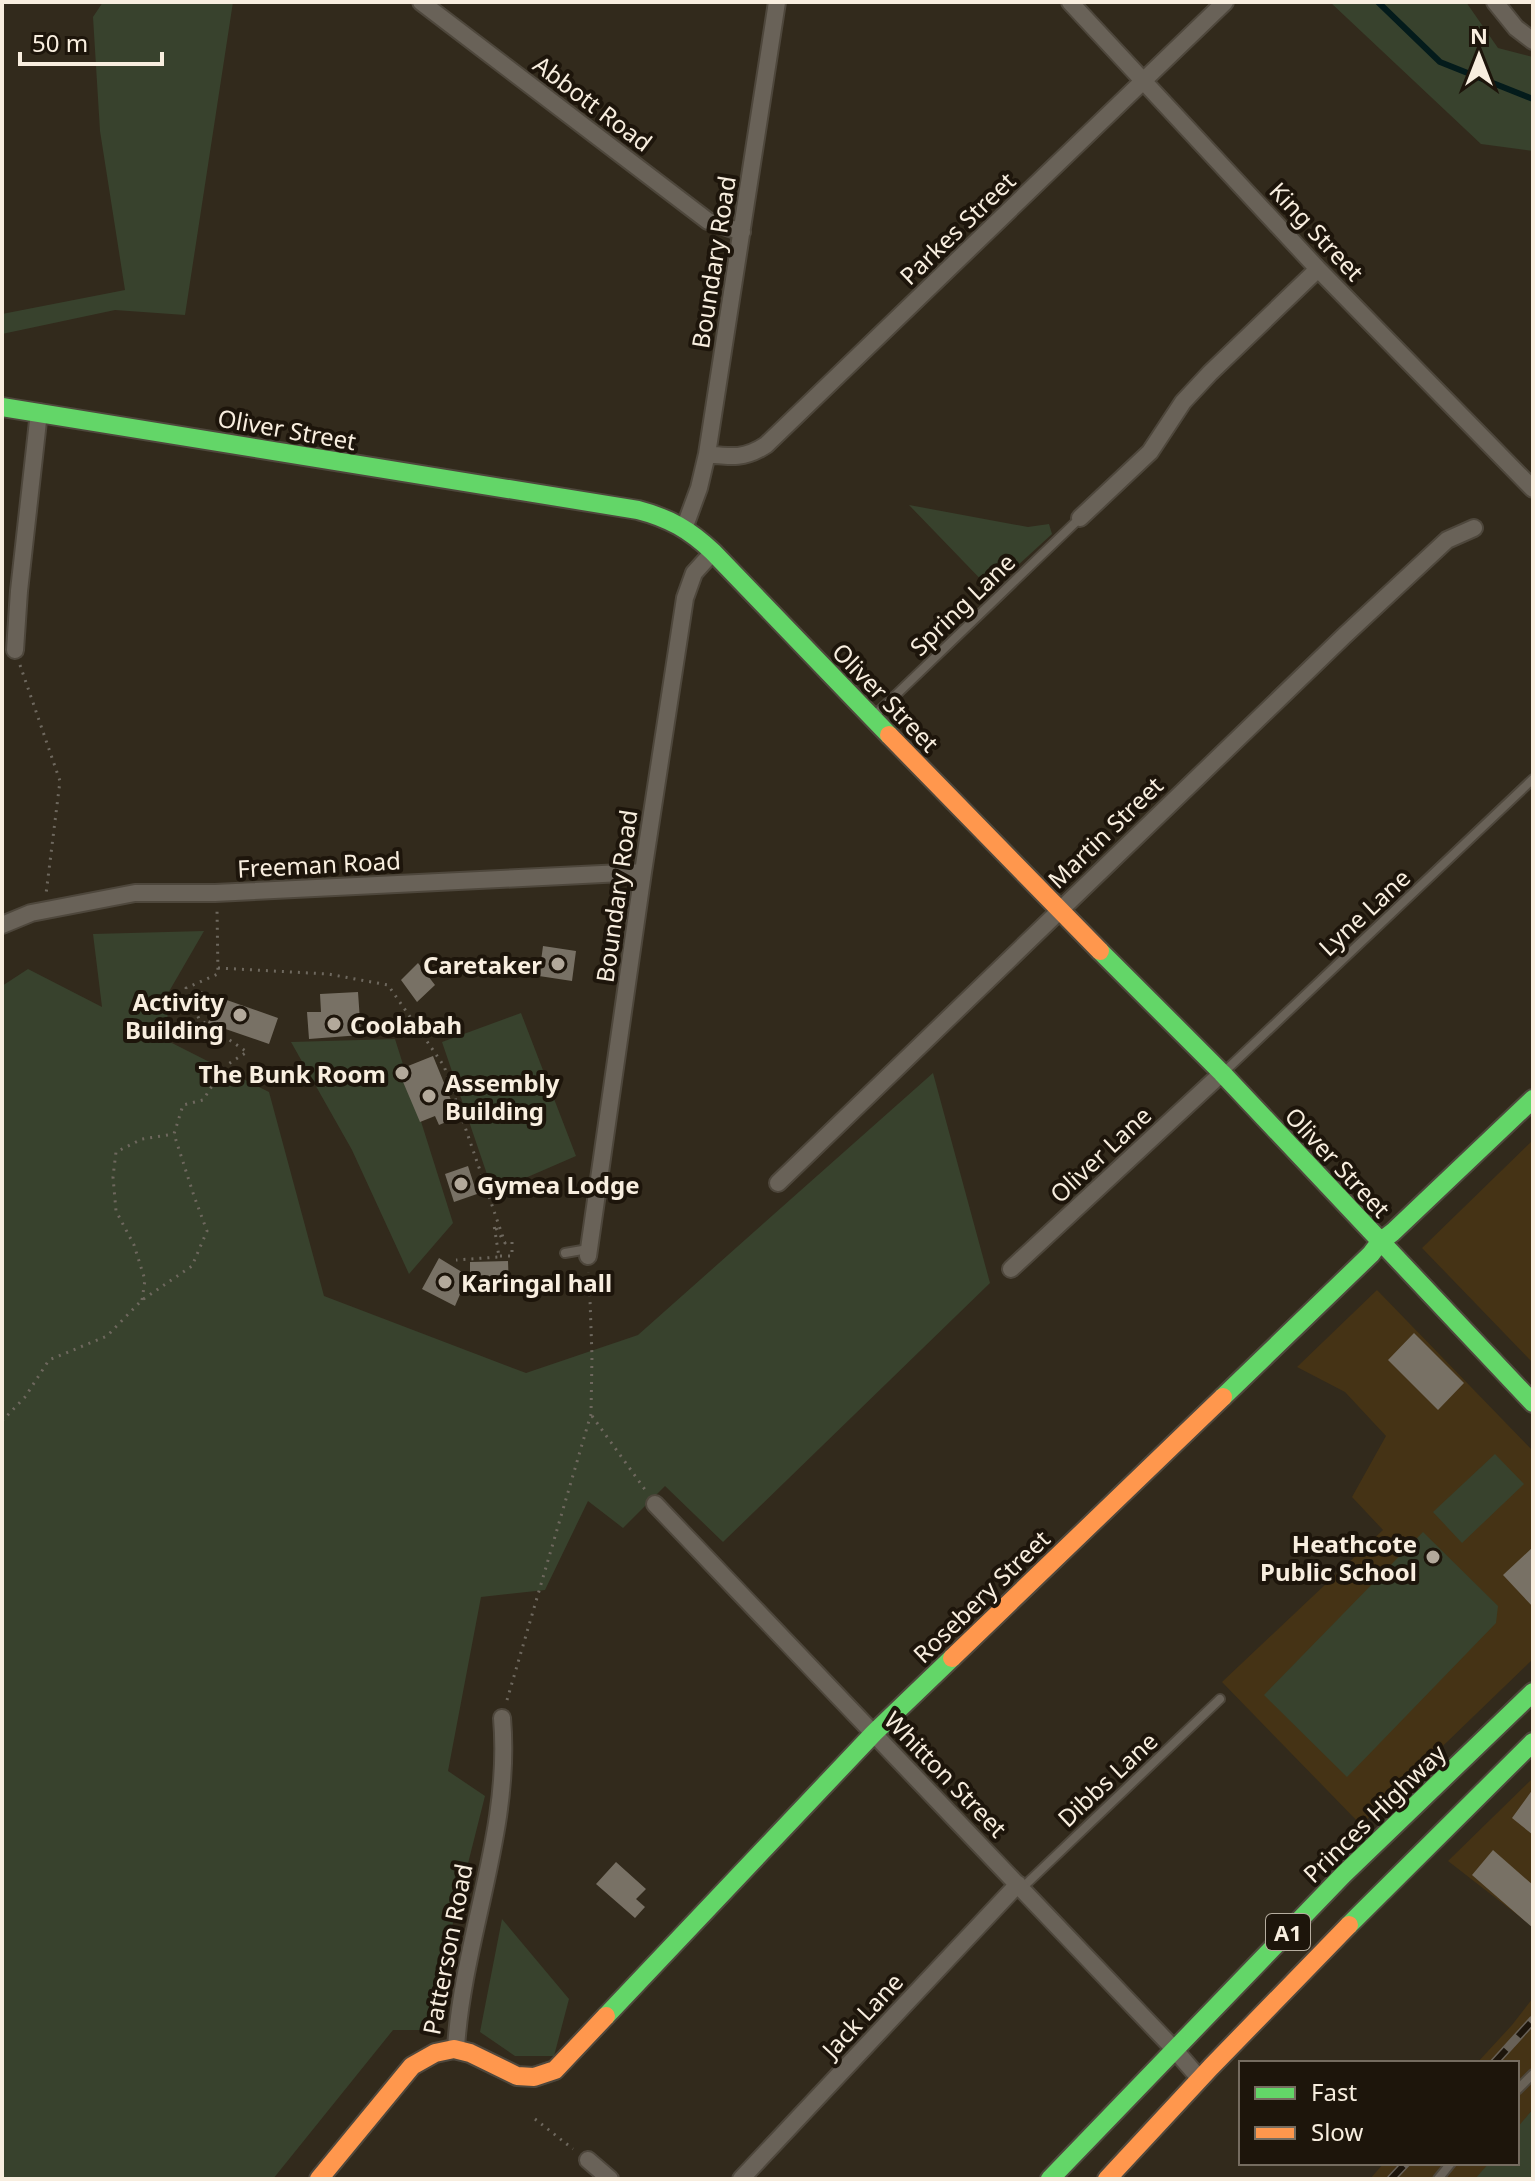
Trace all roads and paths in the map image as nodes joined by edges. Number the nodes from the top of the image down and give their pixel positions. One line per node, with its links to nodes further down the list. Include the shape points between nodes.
1 (421, 2): 8 (street, Abbott Road, via 708,221)
2 (777, 2): 8 (street, Boundary Road)
3 (1070, 2): 7 (street, King Street)
4 (1225, 2): 7 (street, Parkes Street)
5 (1495, 2): 6 (street)
6 (1533, 41)
7 (1144, 81): 9 (street, King Street); 12 (street, Parkes Street, via 766,445 753,454)
8 (742, 232): 12 (street, Boundary Road)
9 (1318, 269): 13 (street, King Street); 14 (street, via 1201,383 1150,452)
10 (2, 407): 11 (main road, Oliver Street)
11 (39, 412): 15 (main road, Oliver Street, via 638,510); 18 (street)
12 (707, 454): 15 (street, Boundary Road)
13 (1533, 489)
14 (1080, 518): 19 (lane, Spring Lane)
15 (685, 526): 17 (main road, Oliver Street)
16 (1474, 528): 24 (street, Martin Street, via 1447,540)
17 (713, 552): 19 (main road, Oliver Street); 21 (street, Boundary Road, via 694,573 685,598)
18 (15, 650): 23 (path, via 60,781)
19 (872, 718): 24 (main road, Oliver Street)
20 (1533, 779): 27 (lane, Lyne Lane)
21 (643, 872): 22 (street, Freeman Road); 33 (street, Boundary Road)
22 (215, 893): 23 (street, Freeman Road, via 135,893); 26 (path)
23 (44, 910): 25 (street, Freeman Road)
24 (1058, 910): 27 (main road, Oliver Street); 30 (street, Martin Street)
25 (2, 925)
26 (218, 968): 29 (path, via 218,974 186,988 199,1019 247,1052 225,1066 203,1100 183,1105); 32 (path, via 328,974 388,985 444,1066)
27 (1222, 1073): 31 (main road, Oliver Street); 37 (street, Oliver Lane)
28 (1533, 1099): 31 (main road, Rosebery Street)
29 (174, 1134): 38 (path, via 207,1231 192,1266); 38 (path, via 142,1139 116,1152 116,1211 145,1280)
30 (778, 1183)
31 (1380, 1242): 39 (main road, Oliver Street); 46 (main road, Rosebery Street)
32 (505, 1243): 35 (path, via 512,1242 512,1256); 35 (path, via 494,1225)
33 (589, 1252): 34 (lane); 40 (path)
34 (565, 1253)
35 (499, 1256): 36 (path)
36 (456, 1260)
37 (1011, 1269)
38 (142, 1300): 41 (path, via 107,1336 49,1360)
39 (1533, 1403)
40 (591, 1414): 42 (path); 45 (path)
41 (2, 1421)
42 (655, 1504): 46 (street, Whitton Street)
43 (1533, 1692): 50 (main road, Princes Highway / A1, via 1343,1875)
44 (1220, 1699): 48 (lane, Dibbs Lane)
45 (502, 1718): 49 (street, Patterson Road, via 501,1801)
46 (874, 1733): 48 (street, Whitton Street); 49 (main road, Rosebery Street, via 555,2070 521,2077)
47 (1533, 1742): 51 (main road, A1)
48 (1020, 1886): 50 (street, Whitton Street); 56 (street, Jack Lane)
49 (456, 2048): 54 (main road, Patterson Road, via 425,2056 412,2066)
50 (1174, 2049): 51 (street, Whitton Street); 57 (main road, Princes Highway / A1)
51 (1200, 2079): 58 (main road, A1)
52 (535, 2119): 53 (path)
53 (588, 2160): 55 (street)
54 (319, 2179)
55 (610, 2179)
56 (741, 2179)
57 (1050, 2179)
58 (1107, 2179)

